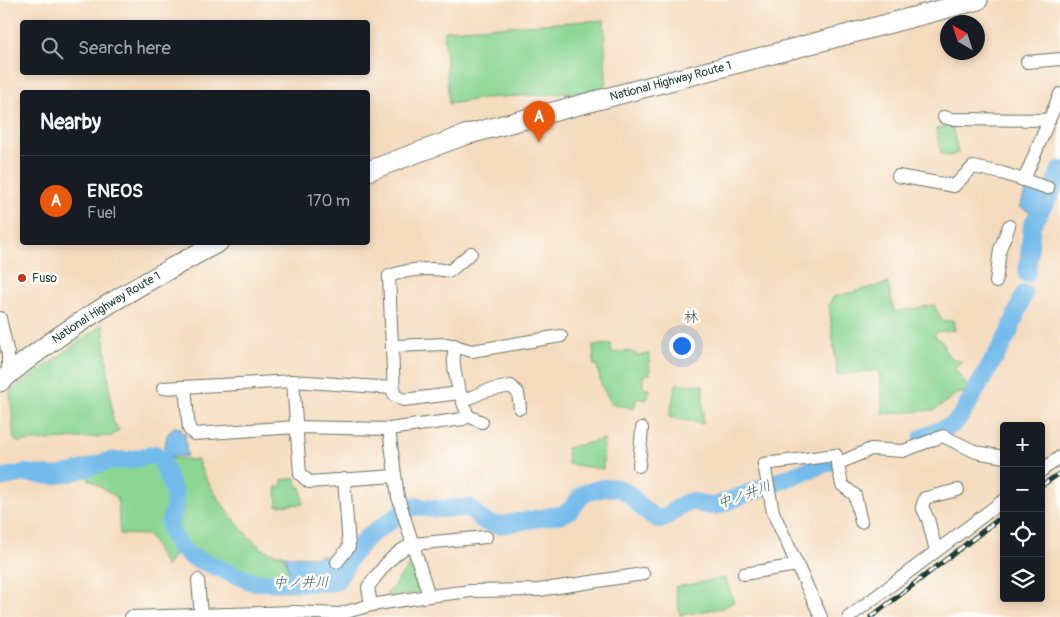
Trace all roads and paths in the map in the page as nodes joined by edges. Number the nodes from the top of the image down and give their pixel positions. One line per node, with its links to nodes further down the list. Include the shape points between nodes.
1 (978, 0): 7 (highway, National Highway Route 1, via 465,135)
2 (1060, 60): 3 (street)
3 (1028, 62)
4 (1060, 94): 6 (street)
5 (944, 117): 6 (street)
6 (1049, 120): 9 (street)
7 (370, 170)
8 (898, 176): 9 (street, via 954,186 972,168)
9 (1024, 180): 10 (street)
10 (1048, 188)
11 (1009, 226): 14 (street, via 1000,249)
12 (213, 245): 19 (highway, National Highway Route 1, via 85,319)
13 (471, 253): 17 (street, via 450,270 407,270 389,276)
14 (996, 282)
15 (0, 318): 19 (street, via 8,354)
16 (561, 336): 18 (street, via 484,350 472,351)
17 (393, 346): 18 (street); 23 (street)
18 (454, 346): 24 (street, via 452,357)
19 (4, 379)
20 (293, 381): 21 (street); 23 (street); 28 (street)
21 (185, 387): 22 (street); 28 (street, via 189,429 194,434)
22 (163, 388)
23 (393, 388): 24 (street, via 394,395 403,400)
24 (461, 397): 25 (street, via 511,386 518,393); 26 (street)
25 (520, 408)
26 (468, 416): 27 (street); 30 (street)
27 (482, 422)
28 (297, 427): 30 (street); 37 (street, via 300,474 309,482)
29 (642, 428): 34 (street)
30 (388, 429): 36 (street)
31 (1000, 455): 33 (street, via 976,452 943,436 903,450 871,449)
32 (1060, 457): 35 (street)
33 (837, 464): 40 (street, via 842,485 855,495); 45 (street, via 836,455 764,464 773,512)
34 (639, 466)
35 (1045, 468)
36 (396, 476): 37 (street); 42 (street)
37 (344, 479): 44 (street, via 349,547)
38 (958, 490): 43 (street, via 925,498 922,507)
39 (1000, 503): 43 (street)
40 (861, 522)
41 (486, 536): 42 (street)
42 (413, 544): 49 (street); 50 (street, via 390,558 368,587)
43 (936, 551): 54 (street)
44 (337, 562)
45 (797, 566): 47 (street); 53 (street)
46 (644, 574): 49 (street, via 539,590 471,591)
47 (744, 574)
48 (198, 580): 51 (street)
49 (429, 596): 50 (street)
50 (371, 605): 51 (street, via 339,614 293,612)
51 (201, 616): 52 (street)
52 (131, 617)
53 (821, 617)
54 (849, 617)

